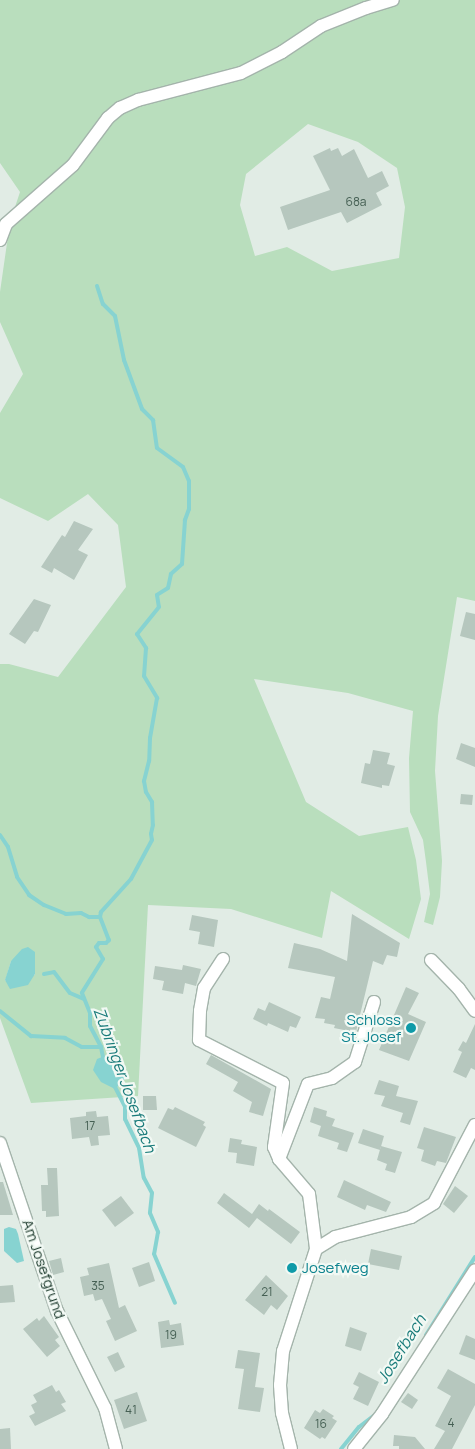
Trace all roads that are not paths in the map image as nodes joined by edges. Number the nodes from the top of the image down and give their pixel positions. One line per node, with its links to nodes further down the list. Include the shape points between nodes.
1 (393, 0): 2 (street, via 321,26 282,52 241,73 138,100 120,108 108,118 73,165 6,224)
2 (0, 240)
3 (223, 959): 9 (street, via 204,988 199,1040 283,1083 274,1147)
4 (431, 960): 6 (street)
5 (374, 1002): 9 (street, via 355,1062 332,1078 308,1084)
6 (475, 1011)
7 (475, 1125): 10 (street, via 434,1203 411,1217 335,1237)
8 (0, 1143): 12 (street, Am Josefgrund, via 57,1311 105,1408)
9 (279, 1159): 10 (street, via 309,1194)
10 (316, 1249): 13 (street, via 283,1351 282,1413)
11 (475, 1270): 14 (street, via 382,1414)
12 (116, 1449)
13 (291, 1449)
14 (354, 1449)

